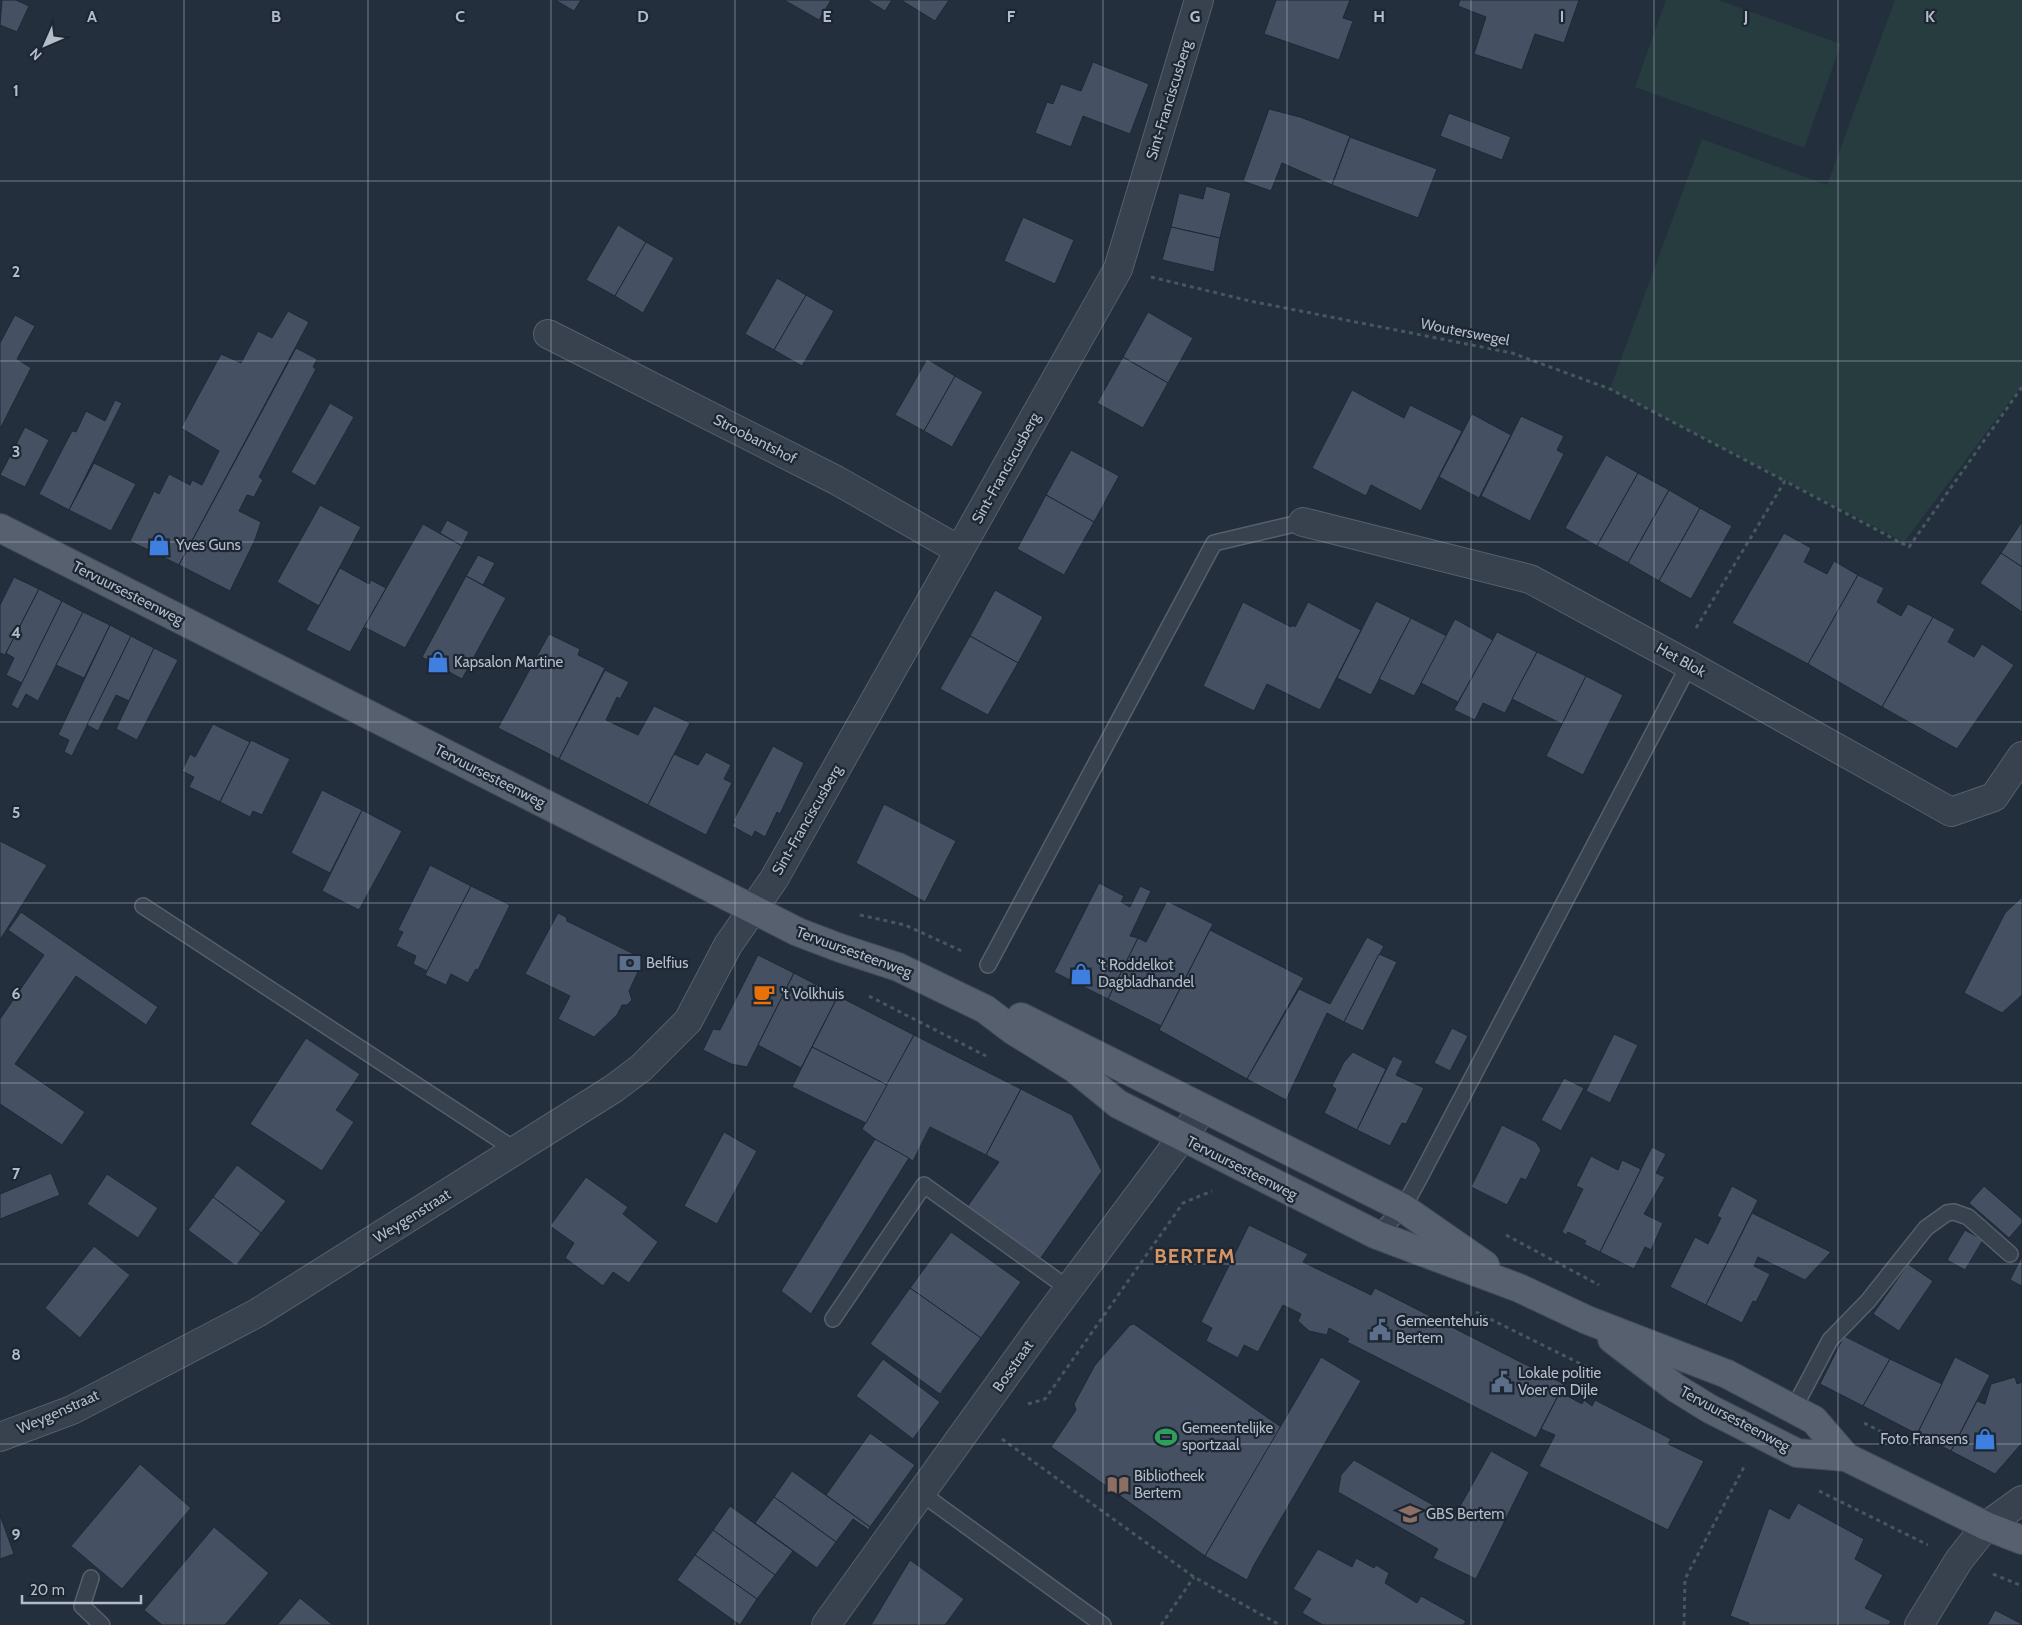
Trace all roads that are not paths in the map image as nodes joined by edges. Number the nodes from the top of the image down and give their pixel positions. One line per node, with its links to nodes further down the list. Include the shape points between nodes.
1 (1199, 0): 5 (street, Sint-Franciscusberg, via 1118,269)
2 (548, 334): 5 (street, Stroobantshof, via 836,480)
3 (1303, 522): 6 (street, Het Blok, via 1530,579); 10 (lane, via 1214,543)
4 (0, 528): 9 (main road, Tervuursesteenweg)
5 (960, 550): 9 (street, Sint-Franciscusberg, via 774,879)
6 (1684, 662): 7 (street, Het Blok, via 1951,812 1994,797); 15 (lane)
7 (2022, 756)
8 (143, 906): 14 (lane)
9 (752, 909): 11 (main road, Tervuursesteenweg, via 798,932 898,966); 14 (street, Weygenstraat, via 721,956 688,1020 662,1048 612,1089)
10 (988, 965)
11 (985, 1009): 12 (main road, Tervuursesteenweg, via 1020,1016); 13 (main road, Tervuursesteenweg, via 1074,1068 1118,1104)
12 (1204, 1110): 13 (street, Bosstraat); 15 (main road, Tervuursesteenweg)
13 (1183, 1137): 16 (main road, Tervuursesteenweg); 19 (street, Bosstraat)
14 (517, 1151): 23 (street, Weygenstraat, via 257,1313 72,1410)
15 (1403, 1208): 16 (lane); 18 (main road, Tervuursesteenweg)
16 (1377, 1235): 18 (main road, Tervuursesteenweg)
17 (2010, 1254): 22 (lane, via 1968,1217 1947,1213 1926,1228 1868,1301 1830,1340)
18 (1518, 1288): 21 (main road, Tervuursesteenweg)
19 (1069, 1289): 20 (lane, via 924,1185); 25 (street, Bosstraat)
20 (833, 1319)
21 (1587, 1320): 22 (main road, Tervuursesteenweg, via 1727,1374); 24 (main road, Tervuursesteenweg, via 1676,1388 1710,1409 1797,1453)
22 (1794, 1408): 24 (main road, Tervuursesteenweg, via 1814,1420)
23 (0, 1437)
24 (1846, 1457): 27 (main road, Tervuursesteenweg)
25 (921, 1493): 31 (street, Bosstraat); 32 (lane)
26 (2022, 1500): 27 (street)
27 (1986, 1526): 28 (main road, Tervuursesteenweg); 33 (street, via 1959,1560)
28 (2022, 1540)
29 (91, 1578): 30 (lane, via 82,1606)
30 (102, 1625)
31 (826, 1625)
32 (1103, 1625)
33 (1919, 1625)

